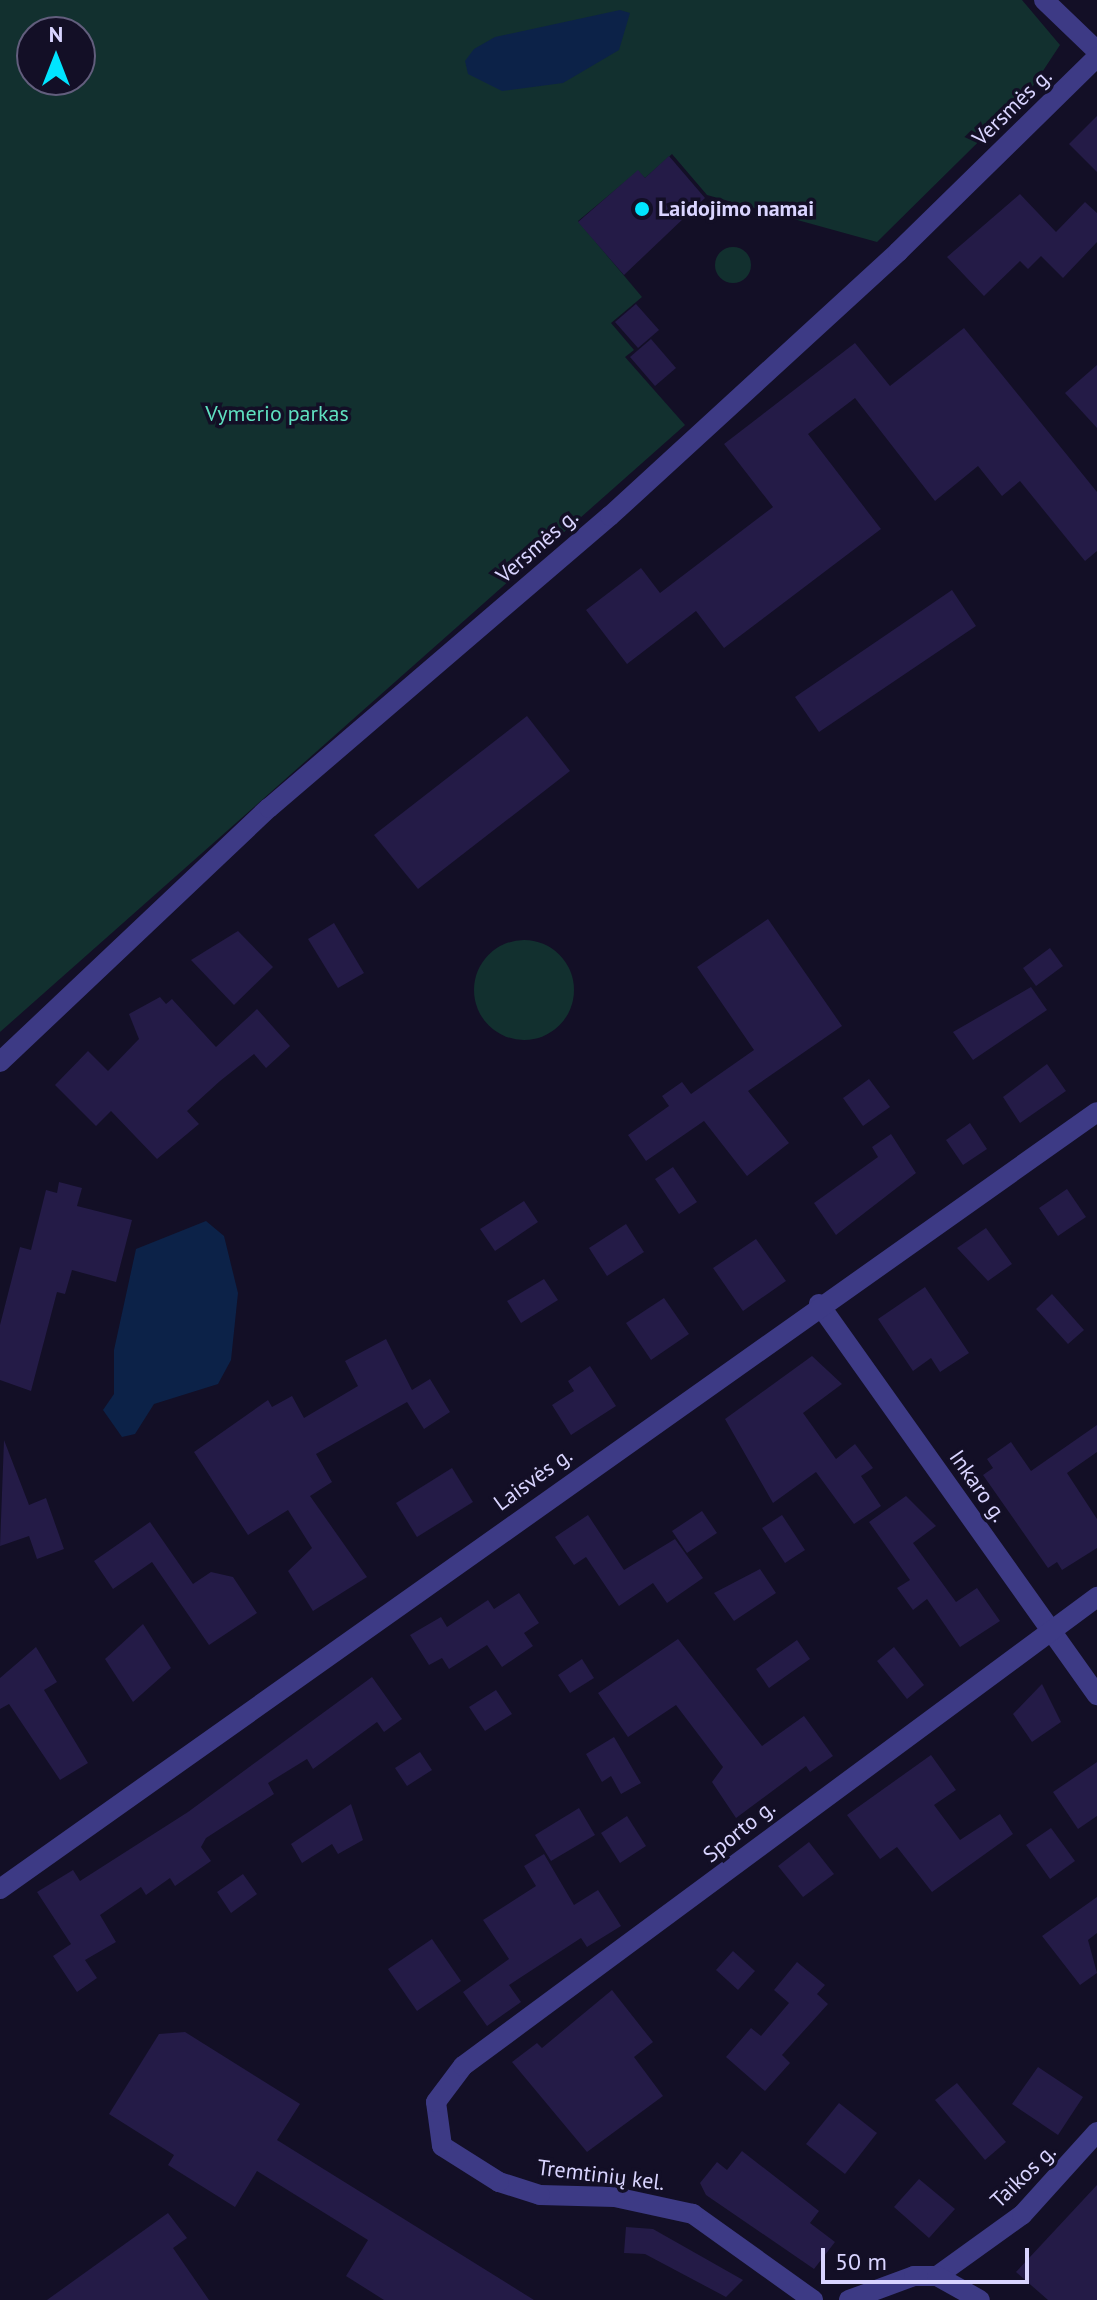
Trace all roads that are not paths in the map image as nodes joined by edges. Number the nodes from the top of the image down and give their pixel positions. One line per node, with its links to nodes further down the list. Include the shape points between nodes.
1 (1044, 0): 2 (street)
2 (1097, 51)
3 (1097, 57): 4 (street, Versmės g., via 610,516 269,808)
4 (0, 1062)
5 (1097, 1112): 6 (street, Laisvės g.)
6 (819, 1304): 8 (street, Inkaro g.); 10 (street, Laisvės g.)
7 (1097, 1597): 8 (street, Sporto g.)
8 (1051, 1631): 9 (street, Inkaro g.); 11 (street, Sporto g., via 463,2066 445,2083)
9 (1097, 1695)
10 (0, 1889)
11 (434, 2120): 14 (street, Tremtinių kel., via 442,2146 499,2182 540,2195 615,2197 693,2214)
12 (1097, 2132): 13 (street, Taikos g., via 1022,2215)
13 (937, 2276): 15 (street, via 886,2283); 16 (street)
14 (813, 2300)
15 (849, 2300)
16 (980, 2300)

